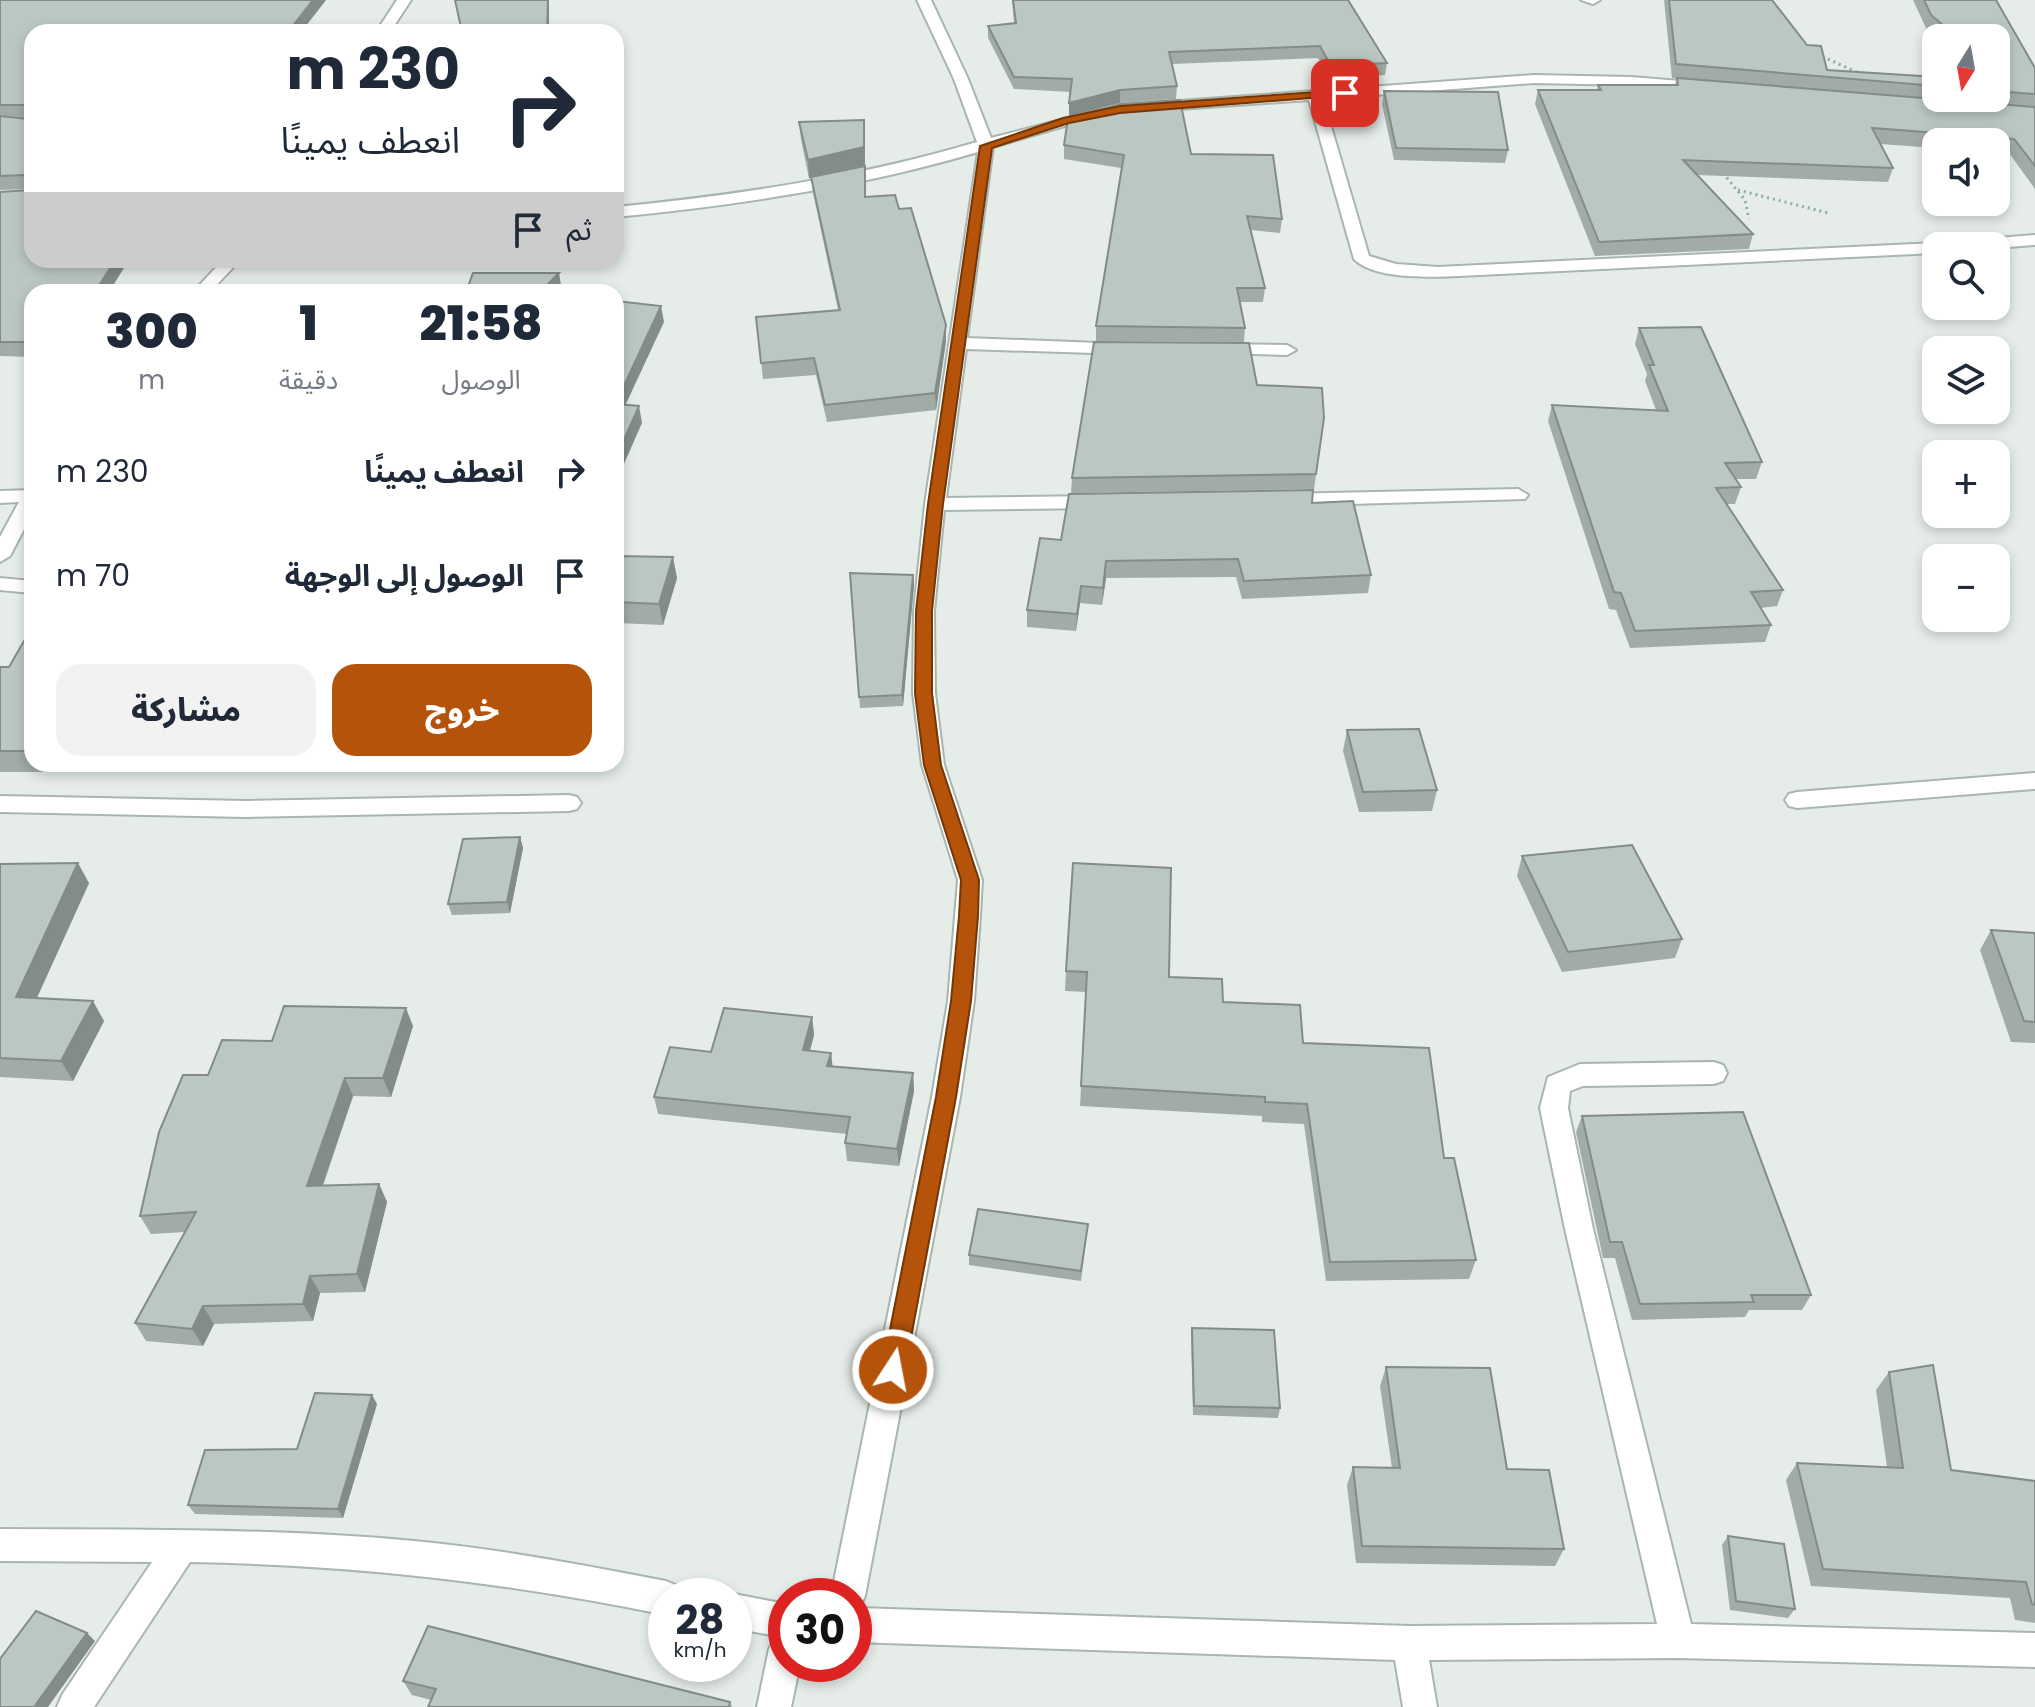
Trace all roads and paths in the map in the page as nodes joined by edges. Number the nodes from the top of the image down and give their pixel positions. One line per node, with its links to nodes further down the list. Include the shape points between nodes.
1 (404, 0): 3 (street)
2 (924, 0): 8 (street)
3 (388, 24)
4 (1811, 51): 5 (path)
5 (1868, 78)
6 (1723, 89): 7 (street, via 1534,79)
7 (1315, 95): 8 (street, via 1127,109 1067,120); 14 (street, via 1362,259 1374,266 1438,270)
8 (986, 146): 10 (street, via 776,190); 17 (street)
9 (1714, 163): 14 (path, via 1745,200)
10 (624, 211)
11 (2035, 240): 12 (street)
12 (2010, 242)
13 (1922, 249): 14 (street)
14 (1763, 258)
15 (224, 268): 16 (street)
16 (209, 284)
17 (958, 343): 18 (street); 26 (street)
18 (1149, 349)
19 (1200, 349): 20 (street)
20 (1287, 350)
21 (1518, 495): 24 (street)
22 (24, 496): 23 (street)
23 (0, 497)
24 (1261, 501)
25 (1122, 502): 26 (street)
26 (935, 504): 38 (street, via 924,611 924,693 933,765 970,880 968,916 946,1097)
27 (24, 511): 28 (street)
28 (0, 556)
29 (0, 584): 30 (street)
30 (24, 586)
31 (2035, 781): 32 (street)
32 (1797, 800)
33 (569, 803): 34 (street, via 246,809)
34 (0, 804)
35 (1714, 1073): 41 (street, via 1580,1075 1558,1085 1554,1108)
36 (0, 1545): 37 (street)
37 (181, 1547): 39 (street, via 259,1546 415,1557); 45 (street)
38 (852, 1578)
39 (648, 1594)
40 (872, 1626): 42 (street)
41 (1678, 1641): 42 (street); 43 (street)
42 (1409, 1643): 47 (street)
43 (2035, 1650)
44 (779, 1682): 46 (street)
45 (74, 1707)
46 (774, 1707)
47 (1420, 1707)

